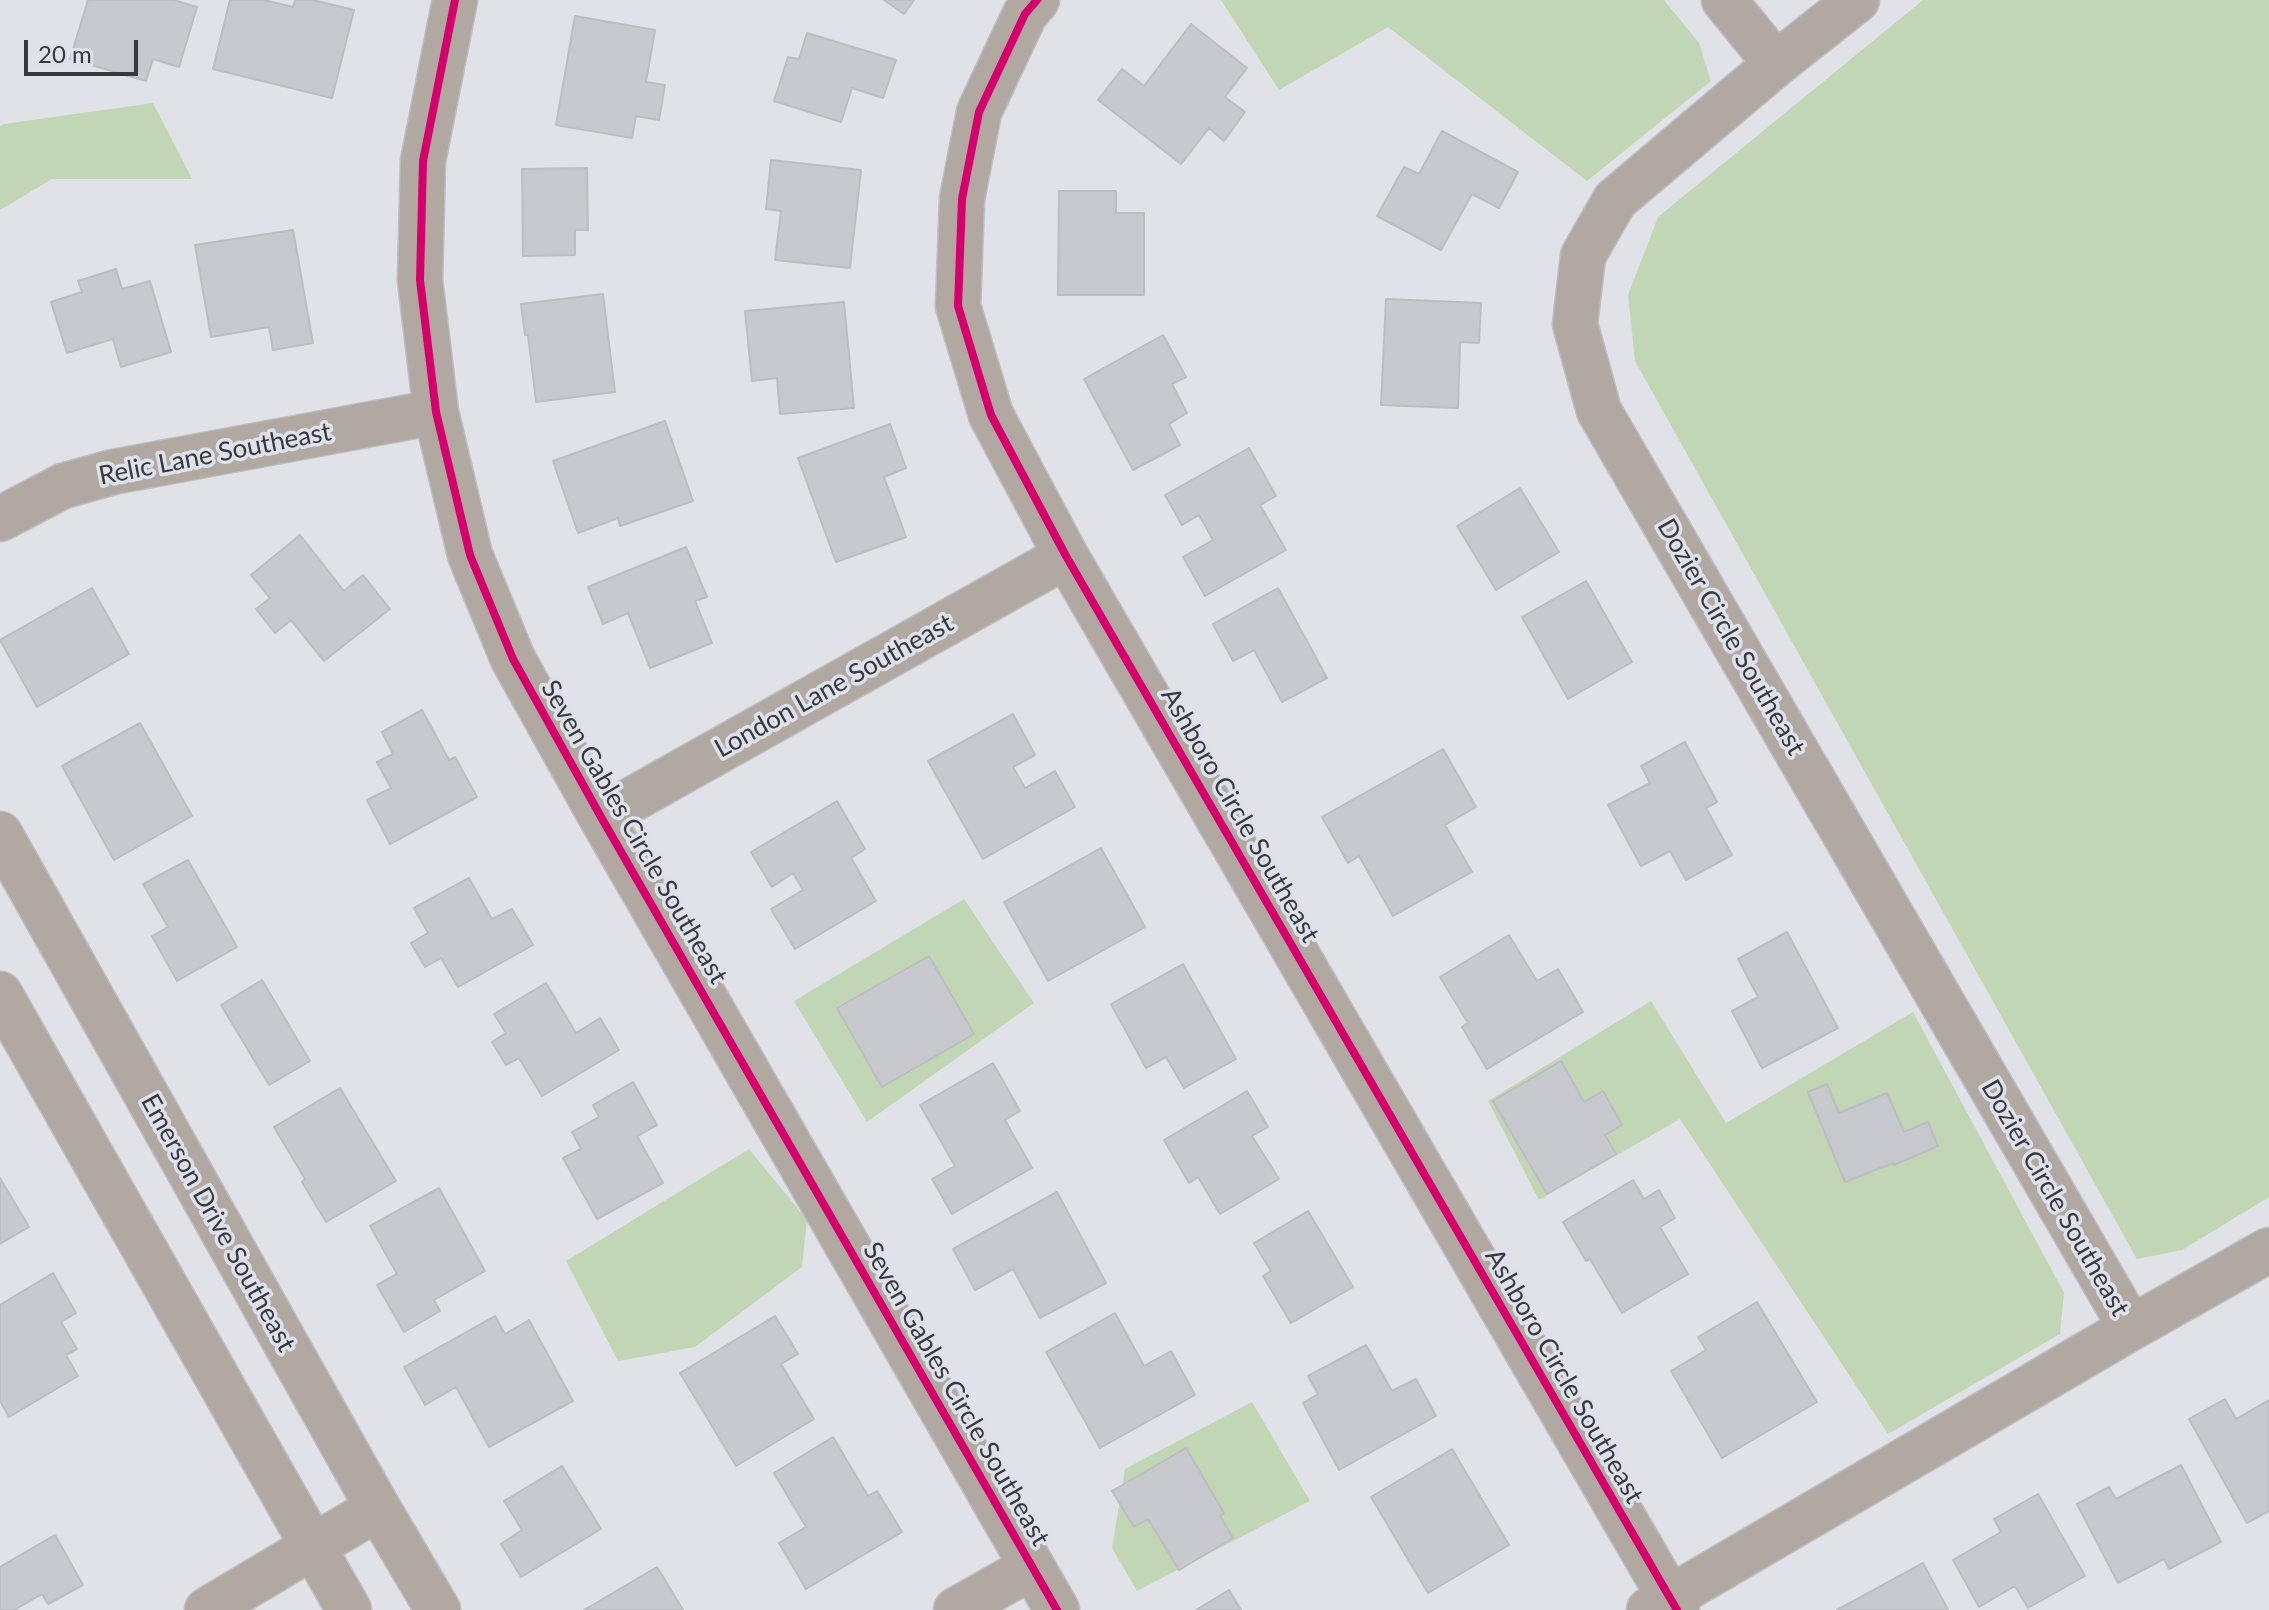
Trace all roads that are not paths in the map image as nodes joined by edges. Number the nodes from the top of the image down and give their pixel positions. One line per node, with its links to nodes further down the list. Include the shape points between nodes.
1 (455, 0): 6 (street, Seven Gables Circle Southeast, via 423,161 420,280)
2 (1037, 0): 8 (street, Ashboro Circle Southeast, via 1025,14 979,112 962,199 958,306 991,415)
3 (1724, 0): 5 (street)
4 (1857, 0): 5 (street, Dozier Circle Southeast)
5 (1776, 64): 13 (street, Dozier Circle Southeast, via 1615,200 1583,256 1575,324 1599,411)
6 (436, 412): 7 (street, Relic Lane Southeast, via 113,472 63,486); 9 (street, Seven Gables Circle Southeast, via 470,555 513,659)
7 (0, 519)
8 (1066, 556): 9 (street, London Lane Southeast); 17 (street, Ashboro Circle Southeast)
9 (601, 817): 16 (street, Seven Gables Circle Southeast)
10 (0, 834): 14 (street, Emerson Drive Southeast)
11 (0, 994): 15 (street)
12 (2269, 1250): 13 (street, Dozier Circle Southeast)
13 (2131, 1328): 17 (street, Dozier Circle Southeast)
14 (378, 1508): 15 (street); 20 (street, Emerson Drive Southeast)
15 (313, 1547): 18 (street); 19 (street)
16 (1032, 1567): 21 (street); 22 (street, Seven Gables Circle Southeast)
17 (1665, 1606)
18 (207, 1610)
19 (349, 1610)
20 (438, 1610)
21 (956, 1610)
22 (1057, 1610)

